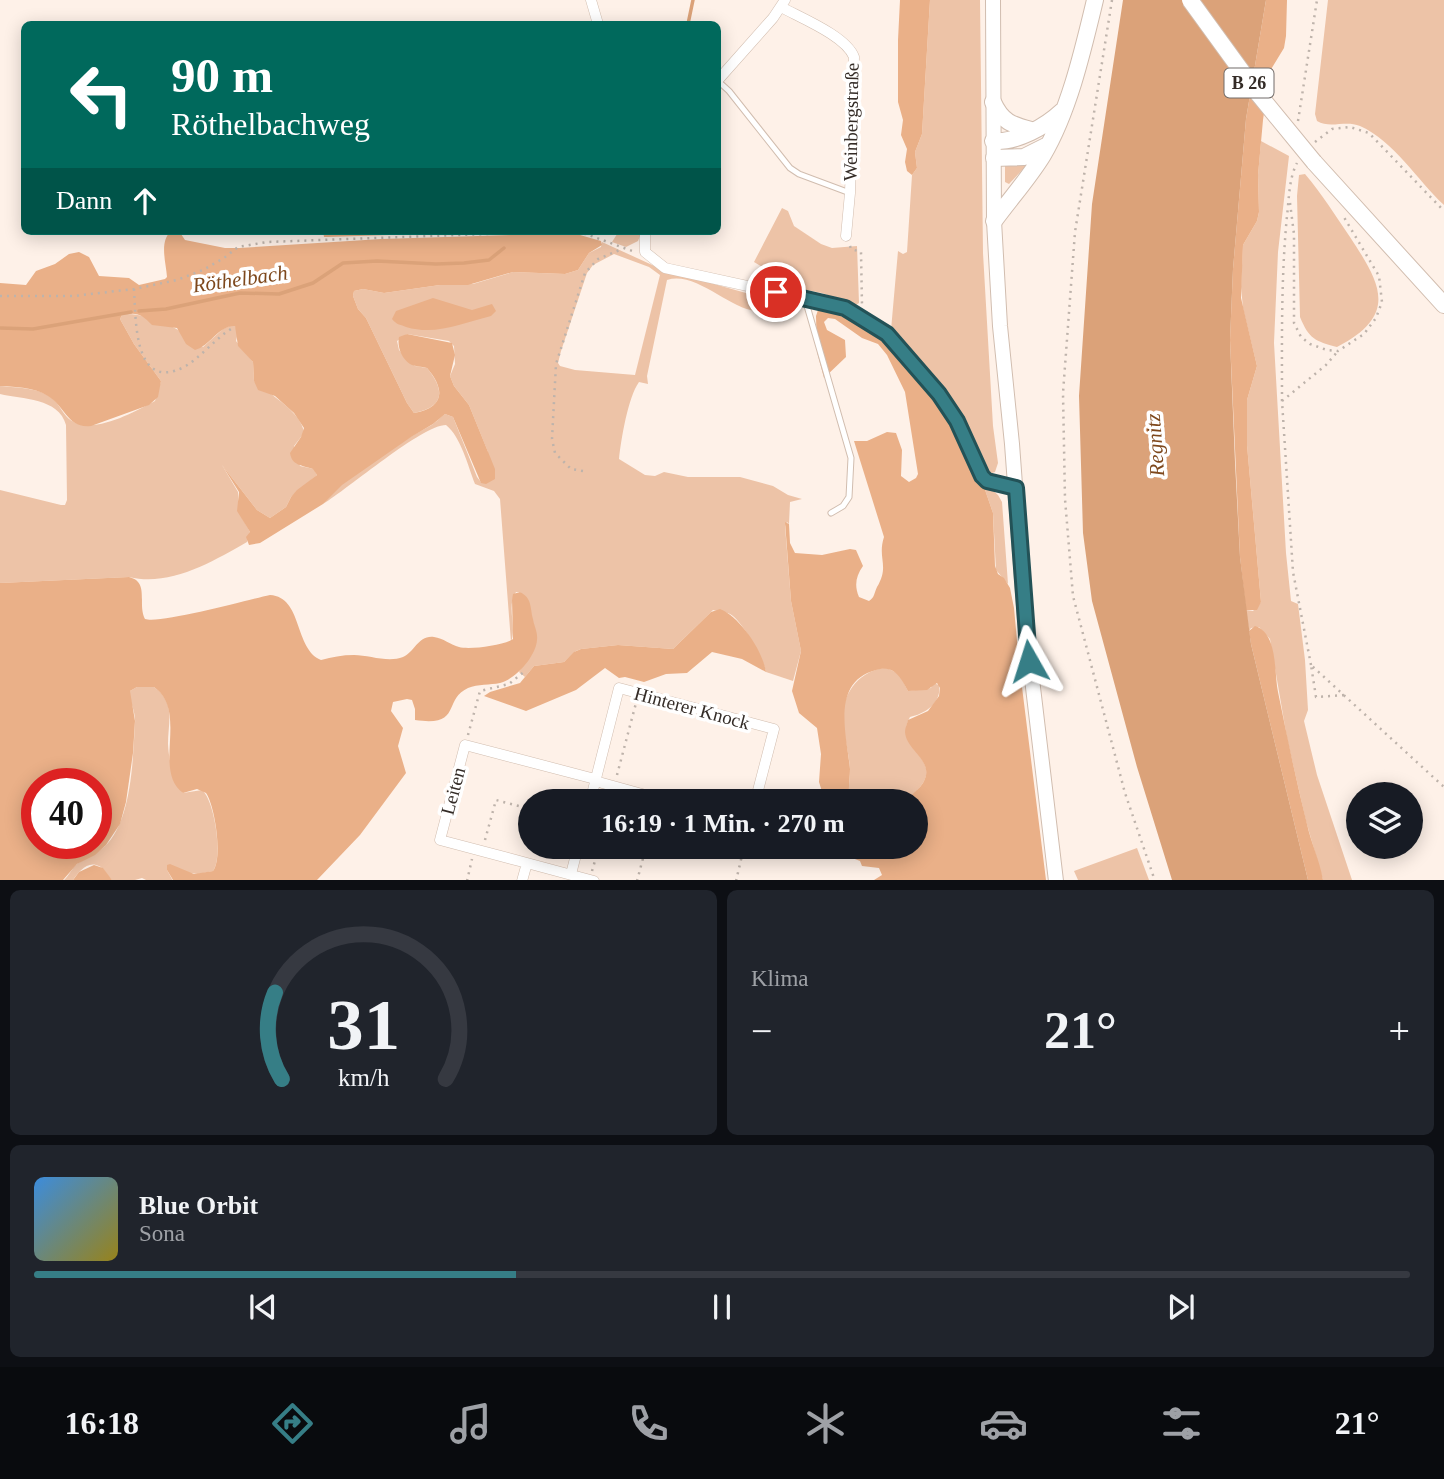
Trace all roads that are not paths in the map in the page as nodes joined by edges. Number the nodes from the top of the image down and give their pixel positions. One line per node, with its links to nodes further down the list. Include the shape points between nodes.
1 (591, 0): 6 (street)
2 (993, 0): 9 (street)
3 (1095, 0): 10 (main road)
4 (1190, 0): 20 (main road, B 26, bridge, via 1309,158)
5 (783, 4): 7 (street, Weinbergstraße); 15 (street, Weinbergstraße, via 851,48)
6 (597, 21)
7 (721, 76)
8 (721, 83): 15 (lane, Weinbergstraße, via 790,167)
9 (993, 102): 11 (main road, via 1006,122); 12 (street)
10 (1062, 111): 11 (main road); 13 (main road)
11 (1031, 130): 12 (main road, via 1014,139)
12 (993, 141): 14 (street)
13 (1048, 145): 14 (main road, via 1024,157); 16 (main road)
14 (994, 158): 16 (street)
15 (850, 193): 18 (street, Weinbergstraße)
16 (995, 221): 21 (street)
17 (645, 235): 19 (street, via 645,252 665,268)
18 (846, 236)
19 (810, 300): 21 (street, via 845,308 887,334 945,403 982,476); 22 (lane, via 850,458 849,497)
20 (1444, 305)
21 (1016, 488): 32 (street, via 1029,661)
22 (831, 513)
23 (595, 780): 24 (street); 25 (street); 26 (street, Hinterer Knock, via 619,688 774,729); 28 (street, Leiten, via 465,745 440,840)
24 (593, 789)
25 (622, 789)
26 (758, 789)
27 (574, 859): 29 (street)
28 (527, 863): 29 (street, Leiten); 31 (street)
29 (570, 874): 30 (street, Leiten)
30 (587, 879)
31 (522, 880)
32 (1056, 880)

